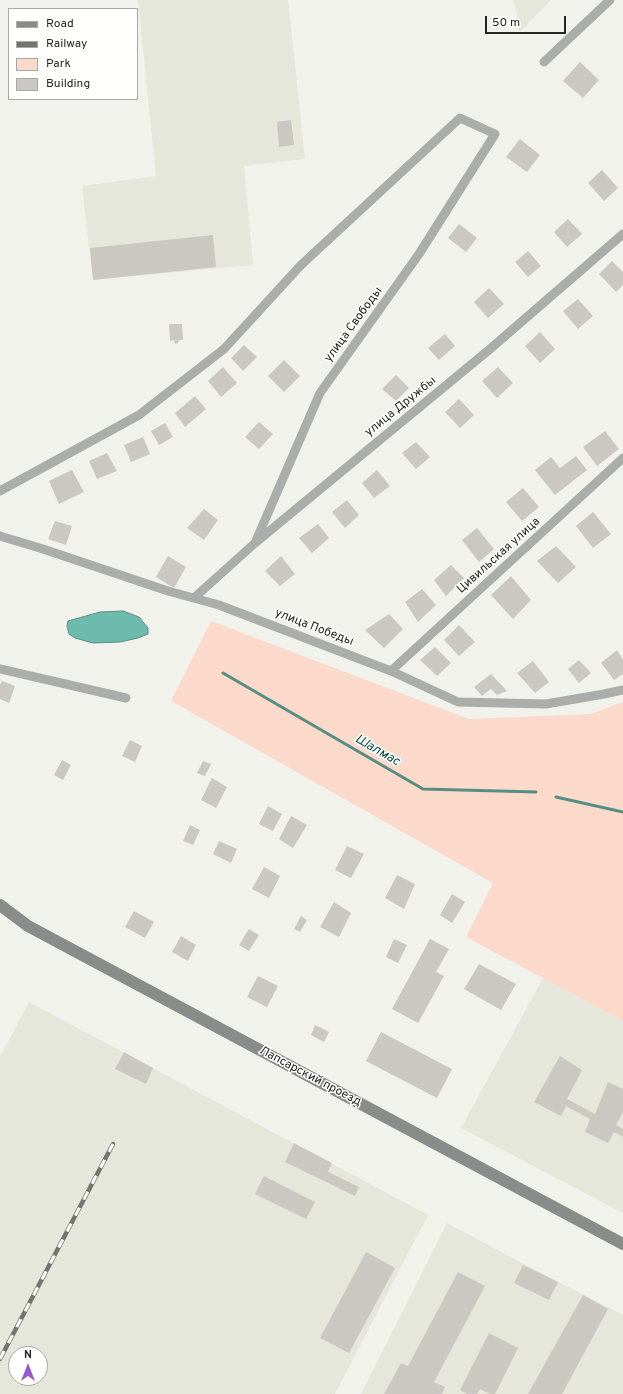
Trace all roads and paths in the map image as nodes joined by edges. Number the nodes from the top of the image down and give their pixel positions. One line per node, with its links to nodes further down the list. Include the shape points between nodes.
1 (610, 0): 2 (street)
2 (544, 62)
3 (623, 234): 7 (street, улица Дружбы, via 490,349)
4 (623, 458): 10 (street, Цивильская улица)
5 (0, 492): 7 (street, улица Свободы, via 139,415 224,349 301,265 460,118 495,134 419,254 320,393)
6 (0, 536): 8 (street, улица Победы, via 168,591)
7 (255, 543): 8 (street, улица Дружбы)
8 (195, 597): 10 (street, улица Победы)
9 (0, 669): 12 (street)
10 (391, 671): 11 (street, улица Победы, via 458,702 546,704)
11 (623, 690)
12 (126, 698)
13 (0, 905): 14 (street, Лапсарский проезд, via 28,926)
14 (623, 1244)

